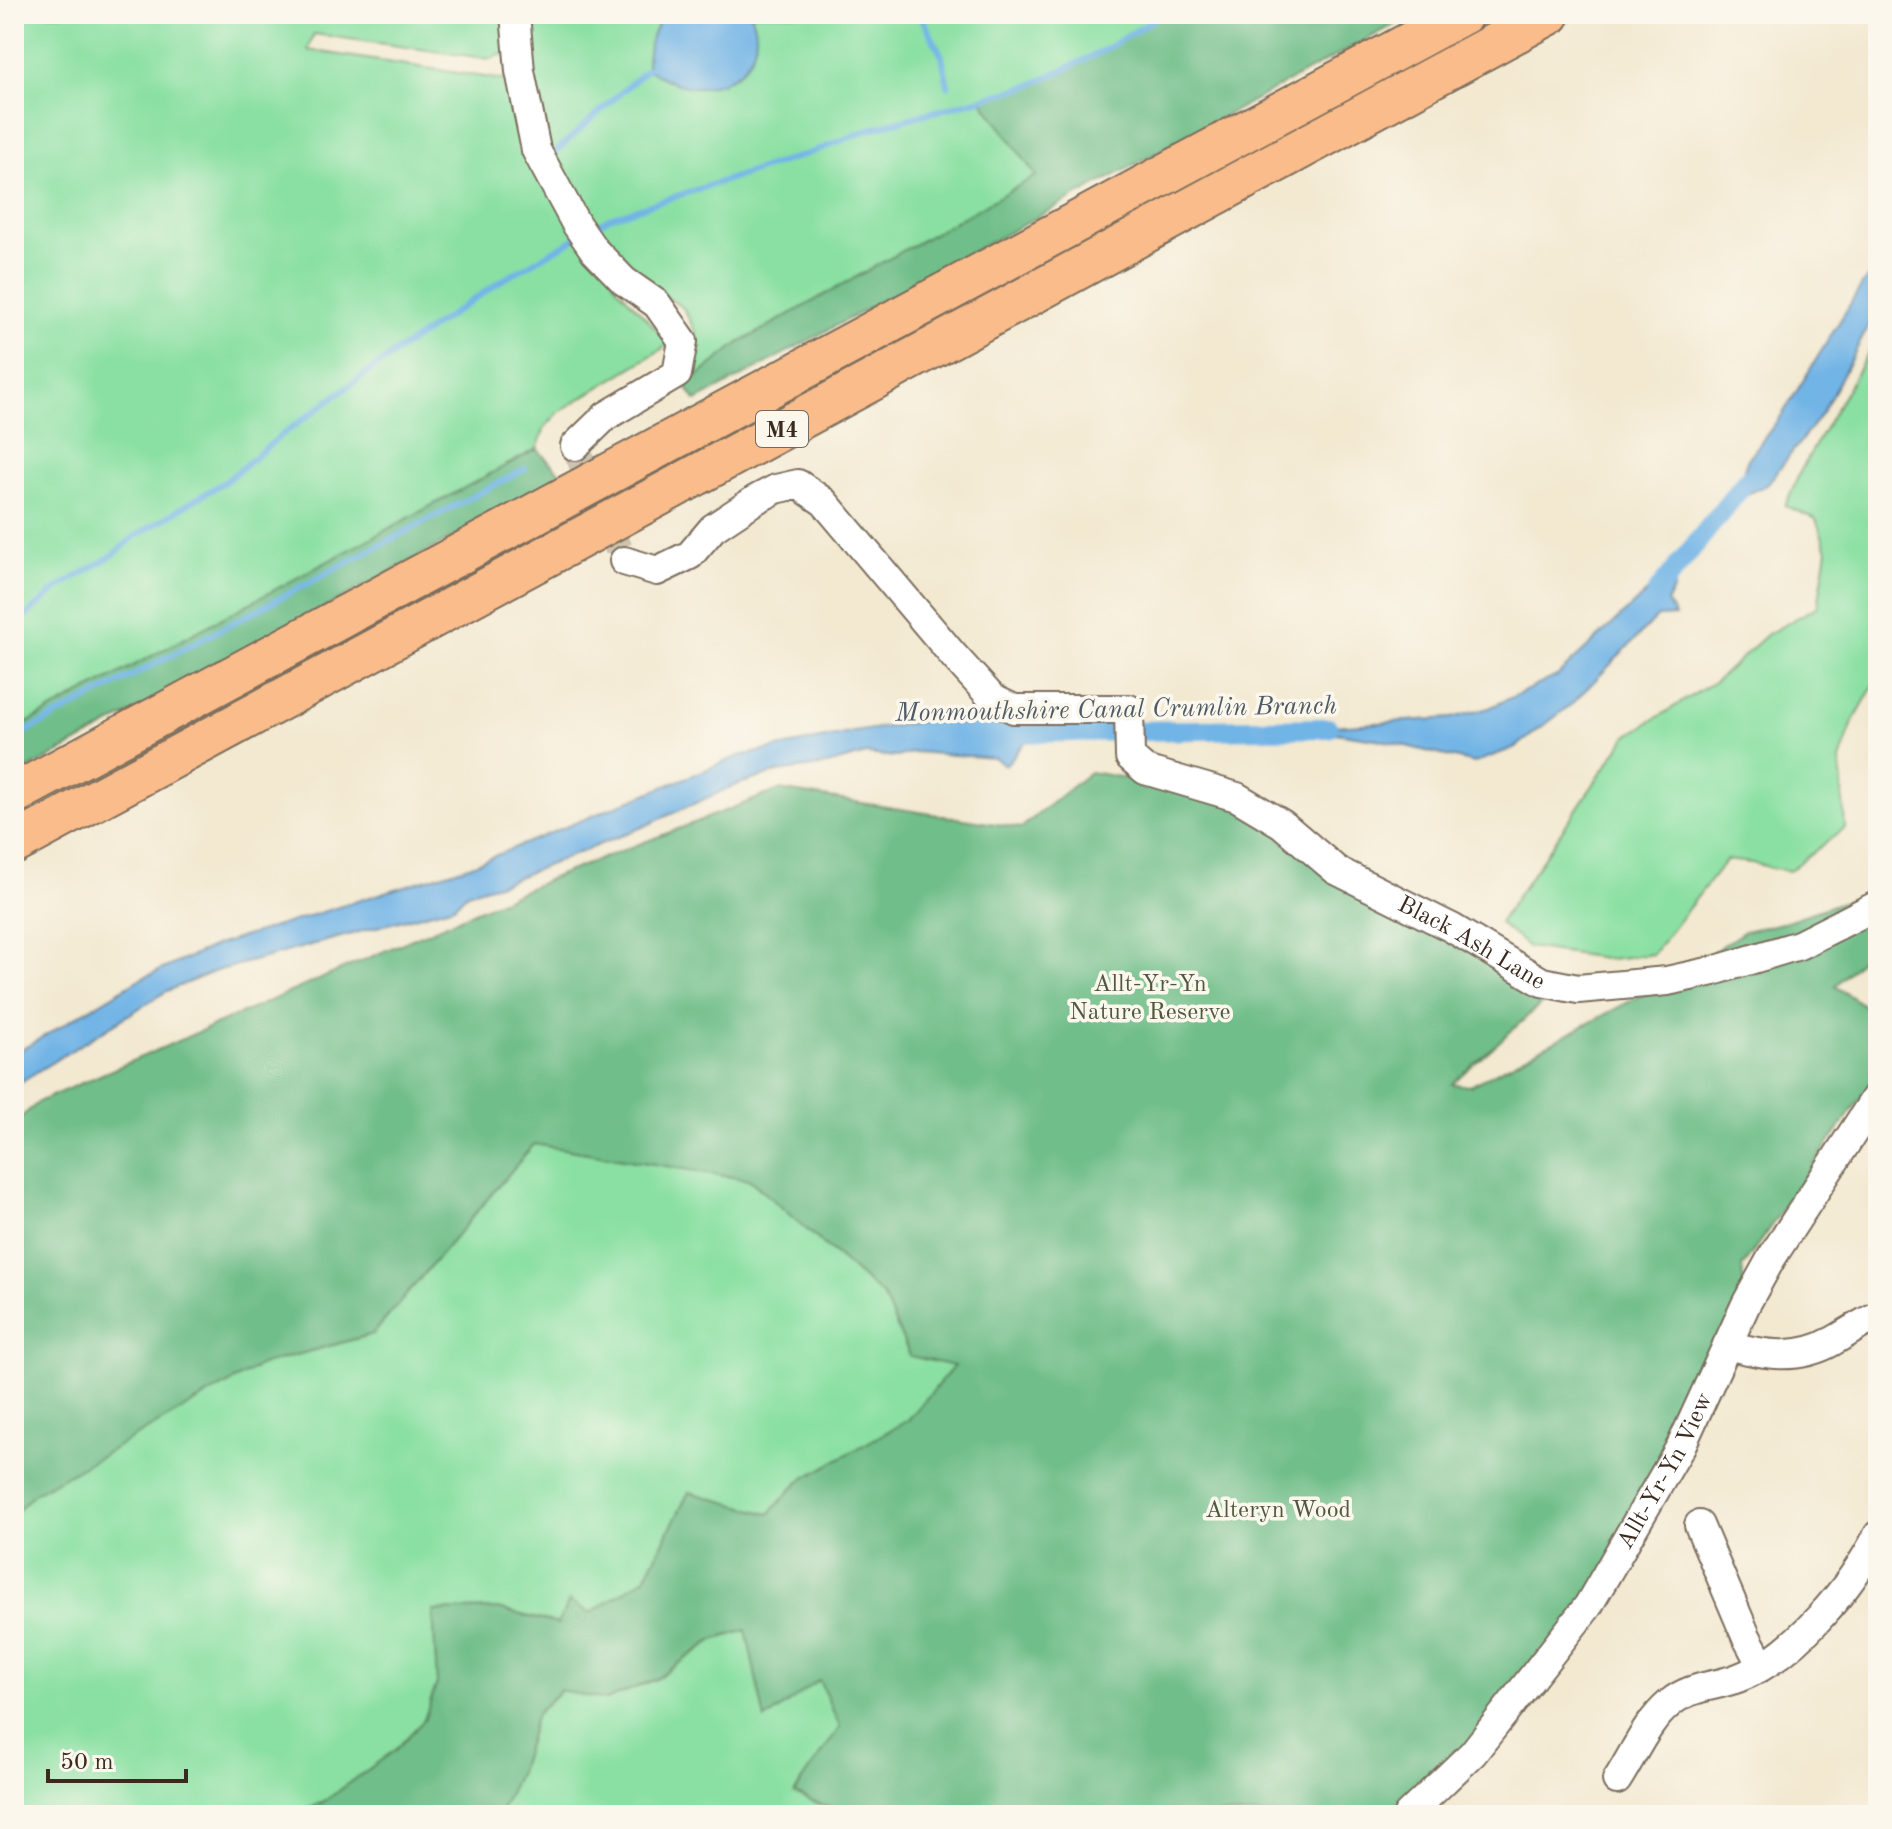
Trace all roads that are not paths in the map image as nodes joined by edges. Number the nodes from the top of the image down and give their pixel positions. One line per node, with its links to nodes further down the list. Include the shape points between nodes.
1 (515, 14): 4 (street, via 536,150 594,250 624,281 657,304 683,341 677,374 606,416)
2 (1463, 14): 6 (highway, M4)
3 (1550, 14): 7 (highway, M4)
4 (575, 446)
5 (624, 561): 8 (street, Black Ash Lane, via 657,571 690,555 713,528 755,500 798,484 824,502 993,699 1014,709 1129,709 1130,757 1145,770 1237,797 1282,824 1336,870 1452,928 1542,982 1578,989 1713,971 1799,945)
6 (14, 794)
7 (14, 844)
8 (1878, 905)
9 (1878, 1094): 11 (street, Allt-Yr-Yn View, via 1772,1257)
10 (1876, 1321): 11 (street, via 1815,1351 1790,1356)
11 (1727, 1345): 16 (street, Allt-Yr-Yn View, via 1681,1446 1588,1606 1473,1753)
12 (1699, 1525): 14 (street)
13 (1878, 1535): 14 (street, via 1857,1571 1806,1633)
14 (1762, 1666): 15 (street, via 1669,1703)
15 (1617, 1780)
16 (1408, 1815)

